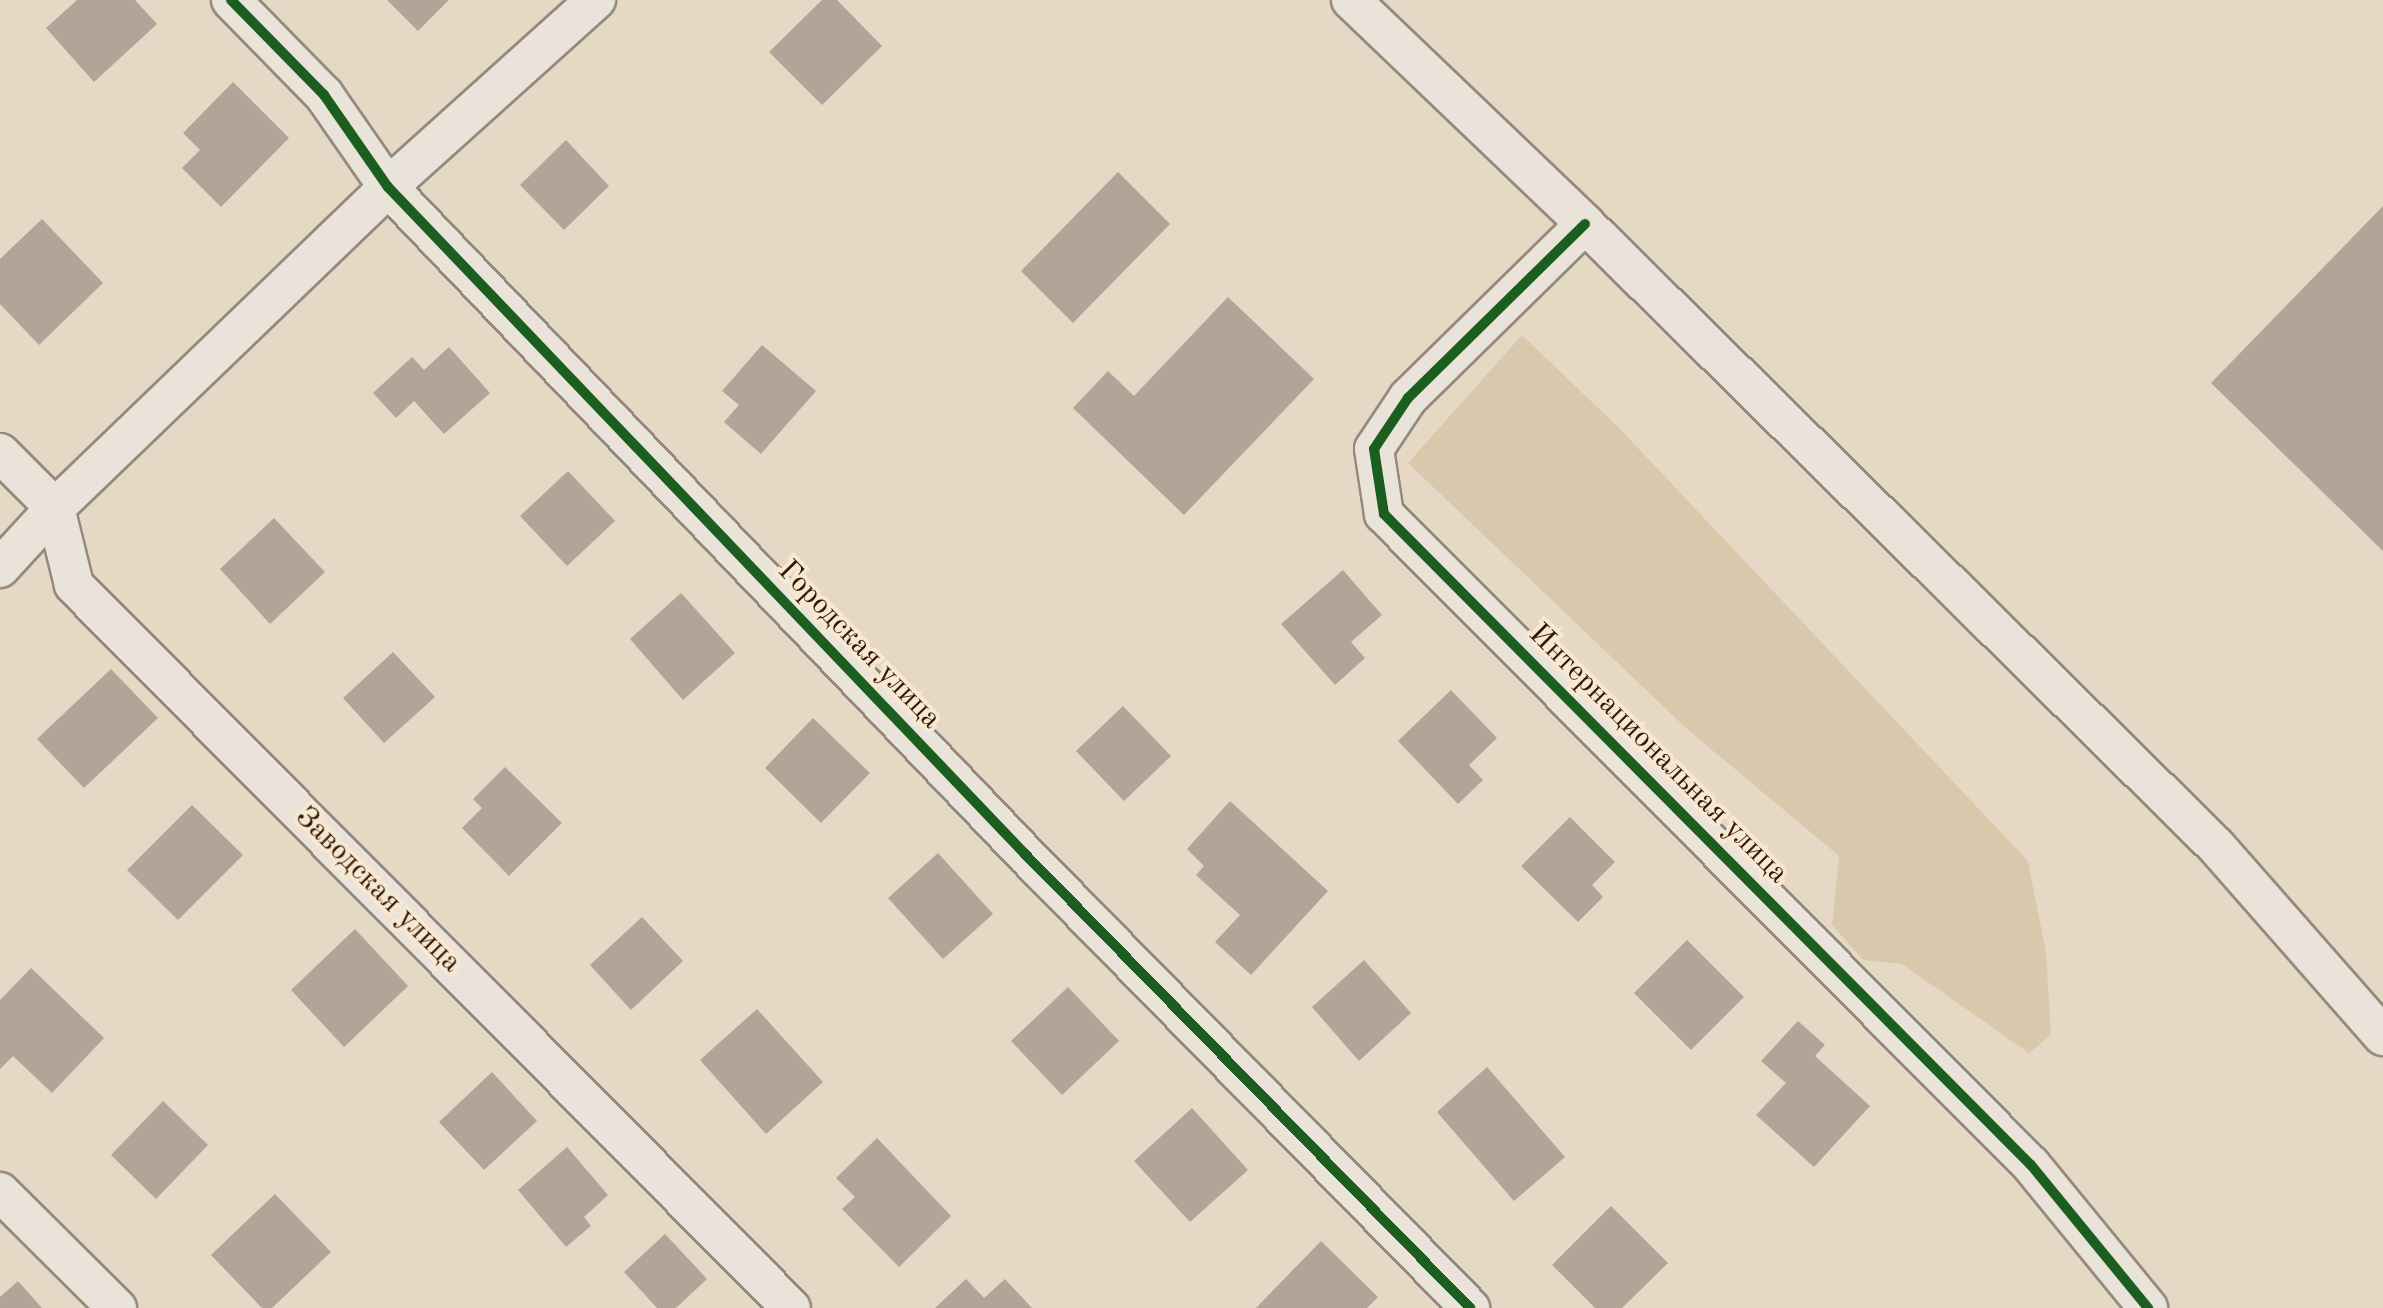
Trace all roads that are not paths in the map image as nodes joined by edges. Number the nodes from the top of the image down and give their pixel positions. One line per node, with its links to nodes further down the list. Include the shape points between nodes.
1 (231, 0): 4 (street, Городская улица, via 324,95)
2 (596, 0): 4 (street)
3 (1351, 0): 5 (street)
4 (388, 187): 7 (street); 13 (street, Городская улица)
5 (1585, 224): 9 (street, via 2216,846); 14 (street, Интернациональная улица, via 1400,411 1374,449 1384,514 2031,1165)
6 (0, 453): 7 (street)
7 (55, 508): 8 (street); 12 (street, Заводская улица, via 74,585)
8 (0, 568)
9 (2383, 1036)
10 (0, 1192): 11 (street)
11 (116, 1308)
12 (791, 1308)
13 (1470, 1308)
14 (2148, 1308)

